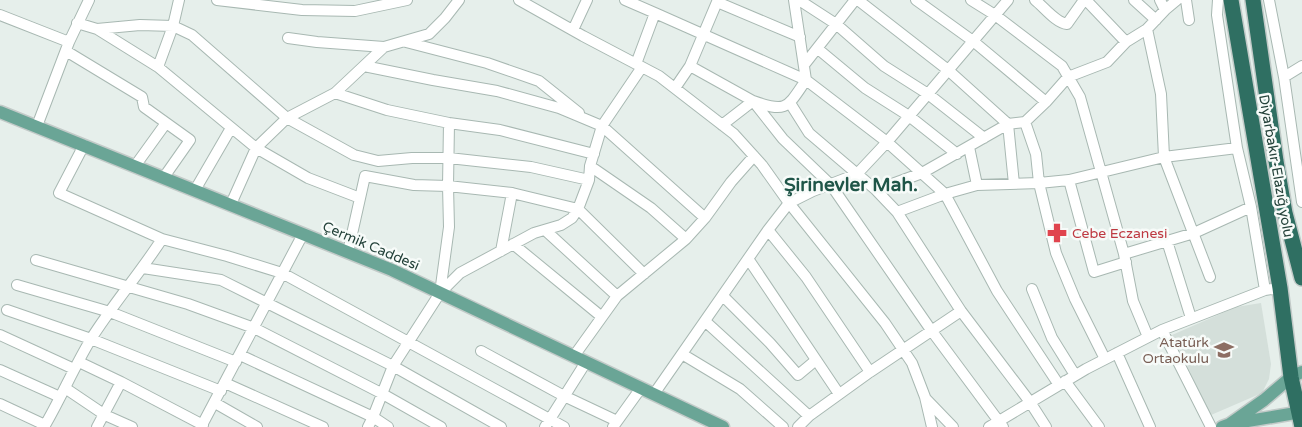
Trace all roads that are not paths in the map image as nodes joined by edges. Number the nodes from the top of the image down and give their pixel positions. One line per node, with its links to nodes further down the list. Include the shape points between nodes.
1 (89, 0): 34 (street)
2 (179, 0): 36 (street)
3 (217, 0): 4 (street, via 302,10 355,11)
4 (407, 0)
5 (445, 0): 25 (street)
6 (519, 0): 39 (street)
7 (587, 0): 39 (street)
8 (625, 0): 27 (street)
9 (794, 0): 41 (street)
10 (799, 0): 35 (street)
11 (857, 0): 35 (street); 55 (street)
12 (916, 0): 43 (street)
13 (971, 0): 30 (street)
14 (1008, 0): 30 (street)
15 (1036, 0): 16 (street, via 1063,24 1067,24)
16 (1085, 0): 45 (street)
17 (1134, 0): 32 (street)
18 (1160, 0): 28 (street)
19 (1177, 0): 28 (street)
20 (1186, 0): 33 (street)
21 (1218, 0): 82 (street, via 1217,15)
22 (1231, 0): 134 (highway, Diyarbakır-Elazığ yolu)
23 (1253, 0): 130 (highway, Diyarbakır-Elazığ yolu, via 1280,187)
24 (1270, 0): 57 (street)
25 (458, 1): 44 (street, via 429,34)
26 (715, 1): 40 (street); 41 (street)
27 (644, 4): 29 (street)
28 (1165, 10): 32 (street)
29 (655, 13): 40 (street); 51 (street)
30 (995, 15): 43 (street); 56 (street, via 1062,66)
31 (0, 16): 46 (street)
32 (1156, 20): 38 (street)
33 (1189, 20)
34 (77, 23): 37 (street); 46 (street)
35 (836, 24): 48 (street); 61 (street, via 884,66)
36 (172, 26): 37 (street); 54 (street); 67 (street, via 192,35)
37 (98, 29): 54 (street)
38 (1147, 29): 45 (street); 86 (street, via 1160,94)
39 (573, 30): 51 (street)
40 (704, 34): 52 (street); 58 (street)
41 (800, 36): 49 (street)
42 (288, 38): 47 (street)
43 (973, 41): 55 (street); 63 (street)
44 (405, 42): 47 (street); 68 (street, via 487,63 539,81)
45 (1126, 42): 56 (street, via 1107,62)
46 (68, 46): 70 (street, via 142,97 144,107); 74 (street)
47 (384, 47): 50 (street)
48 (818, 49): 49 (street); 66 (street, via 865,88)
49 (804, 65): 58 (street)
50 (364, 66): 60 (street); 68 (street, via 497,91 560,108)
51 (639, 66): 59 (street); 75 (street)
52 (690, 66): 59 (street); 62 (street)
53 (1302, 66): 57 (street)
54 (158, 67): 76 (street)
55 (948, 70): 61 (street); 72 (street)
56 (1068, 77): 63 (street); 91 (street, via 1080,97)
57 (1284, 77): 106 (street)
58 (806, 80): 64 (street); 78 (street)
59 (674, 88): 73 (street)
60 (335, 93): 67 (street); 71 (street, via 387,110)
61 (928, 94): 66 (street); 77 (street)
62 (752, 102): 64 (street, via 774,108); 73 (street); 98 (street, via 783,139)
63 (1046, 102): 69 (street)
64 (790, 103): 92 (street, via 809,132)
65 (0, 112): 74 (main road, Çermik Caddesi)
66 (909, 116): 78 (street); 84 (street)
67 (287, 118): 81 (street); 87 (street, via 354,155 378,161)
68 (588, 120): 75 (street)
69 (1025, 122): 72 (street); 96 (street, via 1036,154)
70 (166, 123): 88 (street); 93 (street, via 190,140)
71 (449, 123): 83 (street, via 500,130); 87 (street)
72 (1008, 124): 77 (street); 97 (street)
73 (722, 125): 85 (street)
74 (37, 126): 79 (main road, Çermik Caddesi)
75 (602, 126): 83 (street); 112 (street)
76 (231, 128): 81 (street); 101 (street)
77 (984, 138): 80 (street)
78 (887, 142): 90 (street); 92 (street)
79 (84, 145): 88 (main road, Çermik Caddesi); 117 (street, via 59,194)
80 (969, 147): 84 (street); 99 (street)
81 (256, 148): 105 (street, via 308,178); 108 (street)
82 (1237, 148): 86 (street); 109 (street)
83 (594, 154): 89 (street)
84 (957, 154): 90 (street)
85 (754, 156): 107 (street); 112 (street)
86 (1164, 157): 91 (street); 115 (street)
87 (449, 158): 94 (street, via 531,168); 100 (street)
88 (135, 166): 93 (main road, Çermik Caddesi)
89 (590, 166): 94 (street); 118 (street, via 651,208)
90 (922, 173): 102 (street); 104 (street)
91 (1102, 173): 95 (street); 123 (street)
92 (857, 174): 98 (street); 102 (street)
93 (164, 177): 101 (main road, Çermik Caddesi)
94 (589, 180): 110 (street)
95 (1069, 180): 96 (street); 123 (street, via 1094,272)
96 (1039, 183): 97 (street); 158 (street, via 1056,253)
97 (1014, 184): 99 (street)
98 (830, 185): 107 (street); 146 (street)
99 (977, 185): 104 (street)
100 (448, 186): 103 (street); 105 (street, via 414,185 365,176); 135 (street, via 449,227)
101 (195, 190): 108 (main road, Çermik Caddesi)
102 (876, 190): 111 (street)
103 (512, 193): 110 (street); 121 (street)
104 (946, 194): 111 (street); 168 (street, via 997,291)
105 (360, 198): 122 (street)
106 (1302, 202)
107 (790, 203): 114 (street); 152 (street)
108 (231, 204): 116 (main road, Çermik Caddesi)
109 (1251, 207): 115 (street); 134 (street)
110 (578, 209): 113 (street, via 561,226); 128 (street)
111 (897, 212): 140 (street)
112 (706, 218): 118 (street)
113 (545, 230): 120 (street); 136 (street)
114 (768, 230): 125 (street); 164 (street, via 806,277)
115 (1194, 233): 119 (street); 129 (street)
116 (303, 234): 122 (main road, Çermik Caddesi); 127 (street)
117 (162, 238): 126 (street); 127 (street)
118 (686, 239): 128 (street)
119 (1167, 241): 123 (street); 143 (street)
120 (513, 244): 121 (street); 142 (street)
121 (501, 251): 135 (street, via 460,273)
122 (348, 252): 135 (main road, Çermik Caddesi)
123 (1125, 258): 149 (street, via 1133,301)
124 (36, 260): 132 (street)
125 (749, 260): 137 (street); 159 (street)
126 (143, 268): 132 (street); 138 (street, via 221,280)
127 (282, 273): 138 (street); 151 (street)
128 (644, 274): 136 (street)
129 (1210, 277)
130 (1302, 278)
131 (17, 285): 141 (street)
132 (127, 286): 141 (street); 145 (street)
133 (1032, 289): 166 (street, via 1052,338)
134 (1272, 289): 143 (street); 165 (highway, Diyarbakır-Elazığ yolu)
135 (440, 293): 151 (street); 156 (main road, Çermik Caddesi)
136 (617, 296): 142 (street)
137 (724, 296): 144 (street); 159 (street, via 798,375)
138 (267, 302): 145 (street); 162 (street)
139 (7, 310): 150 (street)
140 (961, 311): 146 (street); 177 (street)
141 (110, 312): 150 (street); 157 (street)
142 (602, 317): 156 (street)
143 (1191, 318): 147 (street)
144 (706, 322): 155 (street); 181 (street)
145 (254, 328): 157 (street); 172 (street)
146 (931, 330): 152 (street); 186 (street)
147 (1162, 330): 149 (street); 208 (street)
148 (0, 335): 161 (street)
149 (1148, 336): 154 (street)
150 (91, 339): 161 (street); 169 (street)
151 (408, 341): 162 (street); 184 (street)
152 (902, 349): 164 (street); 176 (street, via 912,363)
153 (481, 351): 175 (street)
154 (1117, 353): 158 (street); 207 (street)
155 (682, 354): 173 (street); 200 (street, via 740,389)
156 (574, 356): 160 (main road, Çermik Caddesi)
157 (238, 358): 169 (street); 182 (street)
158 (1105, 359): 166 (street)
159 (816, 360): 174 (street)
160 (586, 362): 170 (main road, Çermik Caddesi); 175 (street)
161 (76, 366): 167 (street); 171 (street)
162 (393, 366): 172 (street); 197 (street)
163 (0, 370): 171 (street)
164 (870, 372): 174 (street)
165 (1296, 374): 183 (highway, Diyarbakır-Elazığ yolu); 187 (main road)
166 (1075, 375): 168 (street)
167 (121, 382): 180 (street); 189 (street)
168 (1062, 383): 177 (street); 206 (street)
169 (223, 387): 178 (street); 193 (street)
170 (641, 388): 173 (main road, Çermik Caddesi); 185 (street)
171 (62, 392): 180 (street); 188 (street)
172 (381, 393): 182 (street); 196 (street)
173 (654, 394): 199 (main road, Çermik Caddesi)
174 (839, 394): 181 (street)
175 (564, 396): 184 (street); 185 (street)
176 (925, 398): 202 (street); 203 (street)
177 (1030, 402): 186 (street); 205 (street)
178 (215, 403): 189 (street); 192 (street)
179 (0, 404): 188 (street)
180 (105, 415): 190 (street); 191 (street)
181 (809, 416): 201 (street)
182 (373, 417): 194 (street); 195 (street)
183 (1301, 418): 187 (main road)
184 (547, 424): 198 (street)
185 (615, 424)
186 (1002, 424): 204 (street)
187 (1226, 425)
188 (45, 426)
189 (202, 426)
190 (97, 427)
191 (132, 427)
192 (258, 427)
193 (323, 427)
194 (368, 427)
195 (388, 427)
196 (441, 427)
197 (501, 427)
198 (564, 427)
199 (723, 427)
200 (783, 427)
201 (798, 427)
202 (932, 427)
203 (953, 427)
204 (989, 427)
205 (1046, 427)
206 (1099, 427)
207 (1150, 427)
208 (1211, 427)

